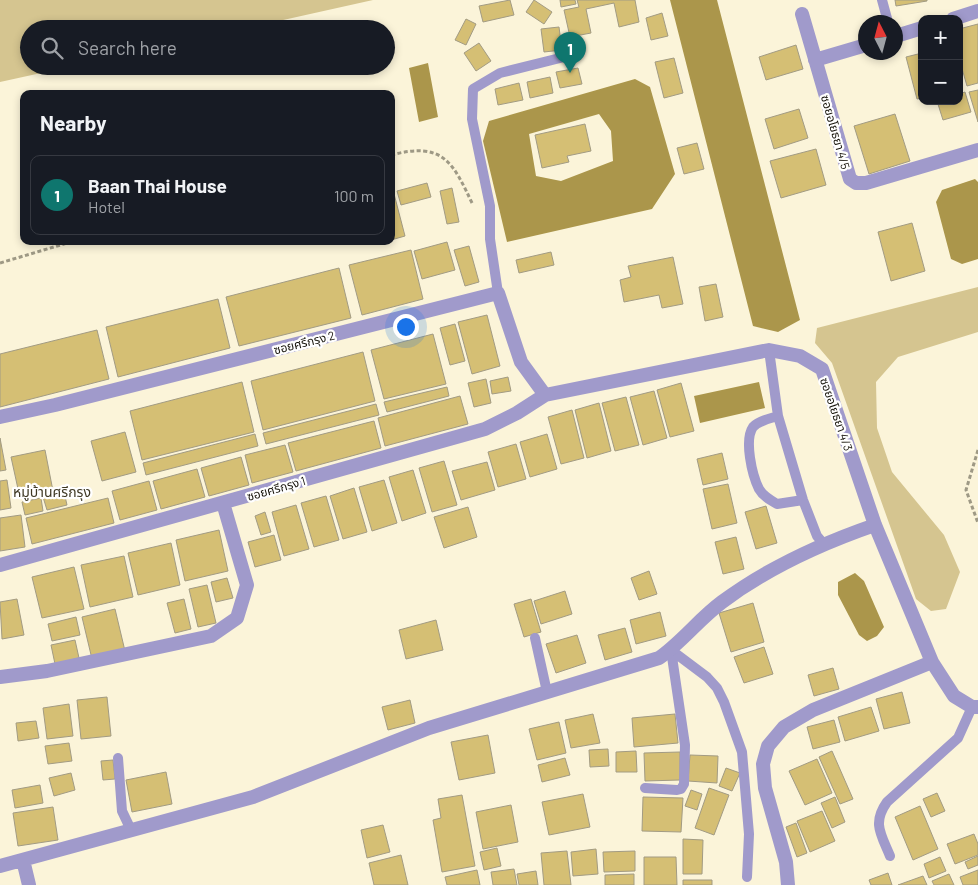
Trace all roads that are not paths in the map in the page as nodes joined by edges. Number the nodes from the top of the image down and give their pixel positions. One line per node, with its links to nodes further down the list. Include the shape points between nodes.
1 (882, 0): 4 (lane)
2 (978, 11): 5 (street)
3 (802, 14): 10 (street, ซอยอโยธยา 4/5)
4 (886, 15)
5 (963, 16)
6 (918, 29): 7 (street)
7 (903, 34)
8 (858, 47): 10 (street)
9 (572, 55): 12 (lane, via 500,73 473,89 472,119 490,206 490,239)
10 (815, 60): 11 (street, ซอยอโยธยา 4/5, via 848,174 856,183 866,183)
11 (978, 150)
12 (498, 293): 14 (street, via 521,362); 16 (street, ซอยศรีกรุง 2)
13 (769, 350): 14 (street, ซอยอโยธยา 4/3); 15 (lane); 19 (street, ซอยอโยธยา 4/3, via 800,356 822,369)
14 (545, 395): 18 (street, ซอยศรีกรุง 1, via 484,429)
15 (778, 416): 17 (lane); 17 (lane, via 754,426 748,437 748,449 759,488 777,504)
16 (0, 417)
17 (802, 500): 20 (lane)
18 (224, 503): 21 (street, ซอยศรีกรุง 1); 25 (street, via 247,585 236,618 211,636)
19 (875, 525): 20 (street); 24 (street, ซอยอโยธยา 4/3)
20 (823, 543): 23 (street, via 776,566 721,603)
21 (0, 564)
22 (535, 638): 26 (lane)
23 (671, 650): 26 (street, via 659,658); 29 (lane, via 685,745 684,784 677,790); 34 (lane, via 717,688 742,752 749,834)
24 (932, 662): 27 (street, ซอยอโยธยา 4/3, via 954,696); 36 (street, via 813,710 784,726 768,746 763,764 765,788 786,862)
25 (0, 678)
26 (547, 692): 30 (street, via 429,728 253,796)
27 (975, 707): 31 (lane, via 958,738 879,813 878,827)
28 (118, 758): 30 (lane, via 122,811)
29 (645, 788)
30 (131, 830): 32 (street)
31 (890, 856)
32 (23, 860): 33 (street); 35 (street)
33 (0, 866)
34 (747, 877)
35 (29, 885)
36 (788, 885)

